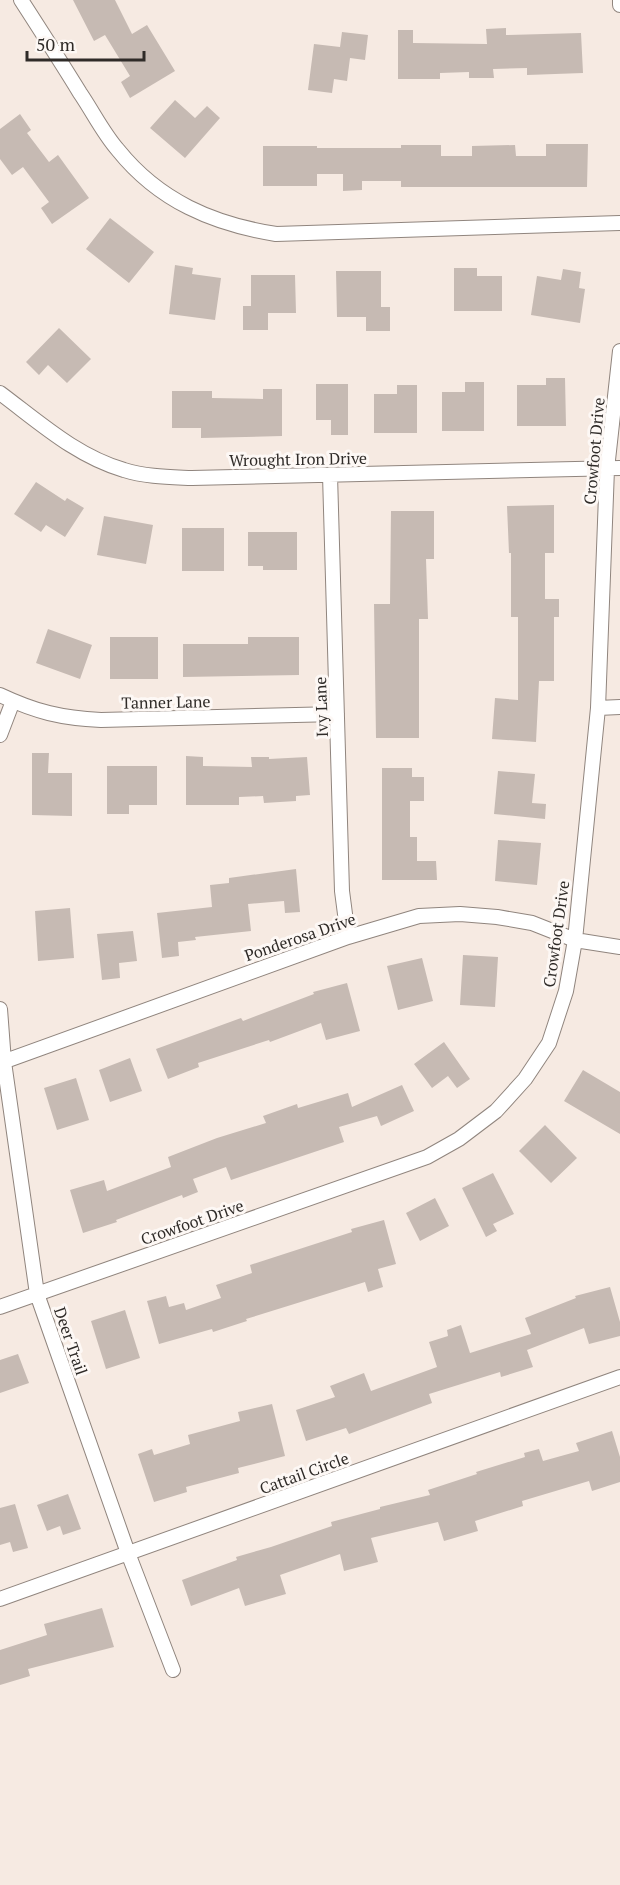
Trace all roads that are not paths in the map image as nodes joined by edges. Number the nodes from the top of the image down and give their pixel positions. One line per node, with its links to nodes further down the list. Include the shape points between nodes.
1 (21, 0): 4 (street, via 118,151 152,184 185,207 218,222 276,234)
2 (620, 0): 3 (street)
3 (620, 5)
4 (620, 223)
5 (620, 351): 7 (street, Crowfoot Drive)
6 (0, 393): 8 (street, Wrought Iron Drive, via 63,441 125,471 192,478)
7 (613, 469): 8 (street, Wrought Iron Drive); 11 (street, Crowfoot Drive)
8 (330, 475): 12 (street, Ivy Lane)
9 (6, 698): 12 (street, Tanner Lane, via 50,714 101,720); 13 (street)
10 (620, 707): 11 (street)
11 (598, 708): 15 (street, Crowfoot Drive)
12 (337, 714): 14 (street, Ivy Lane, via 342,891)
13 (0, 735)
14 (348, 937): 15 (street, Ponderosa Drive, via 419,916 460,914 532,922); 18 (street, Ponderosa Drive)
15 (575, 940): 16 (street, Ponderosa Drive); 19 (street, Crowfoot Drive, via 566,991 549,1043 525,1079 496,1111 459,1139 427,1157)
16 (620, 947)
17 (0, 1009): 18 (street, Deer Trail)
18 (2, 1063): 19 (street, Deer Trail)
19 (37, 1294): 20 (street, Crowfoot Drive); 22 (street, Deer Trail)
20 (0, 1307)
21 (620, 1377): 22 (street, Cattail Circle)
22 (128, 1553): 23 (street, Cattail Circle); 24 (street, Deer Trail)
23 (0, 1599)
24 (173, 1670)

